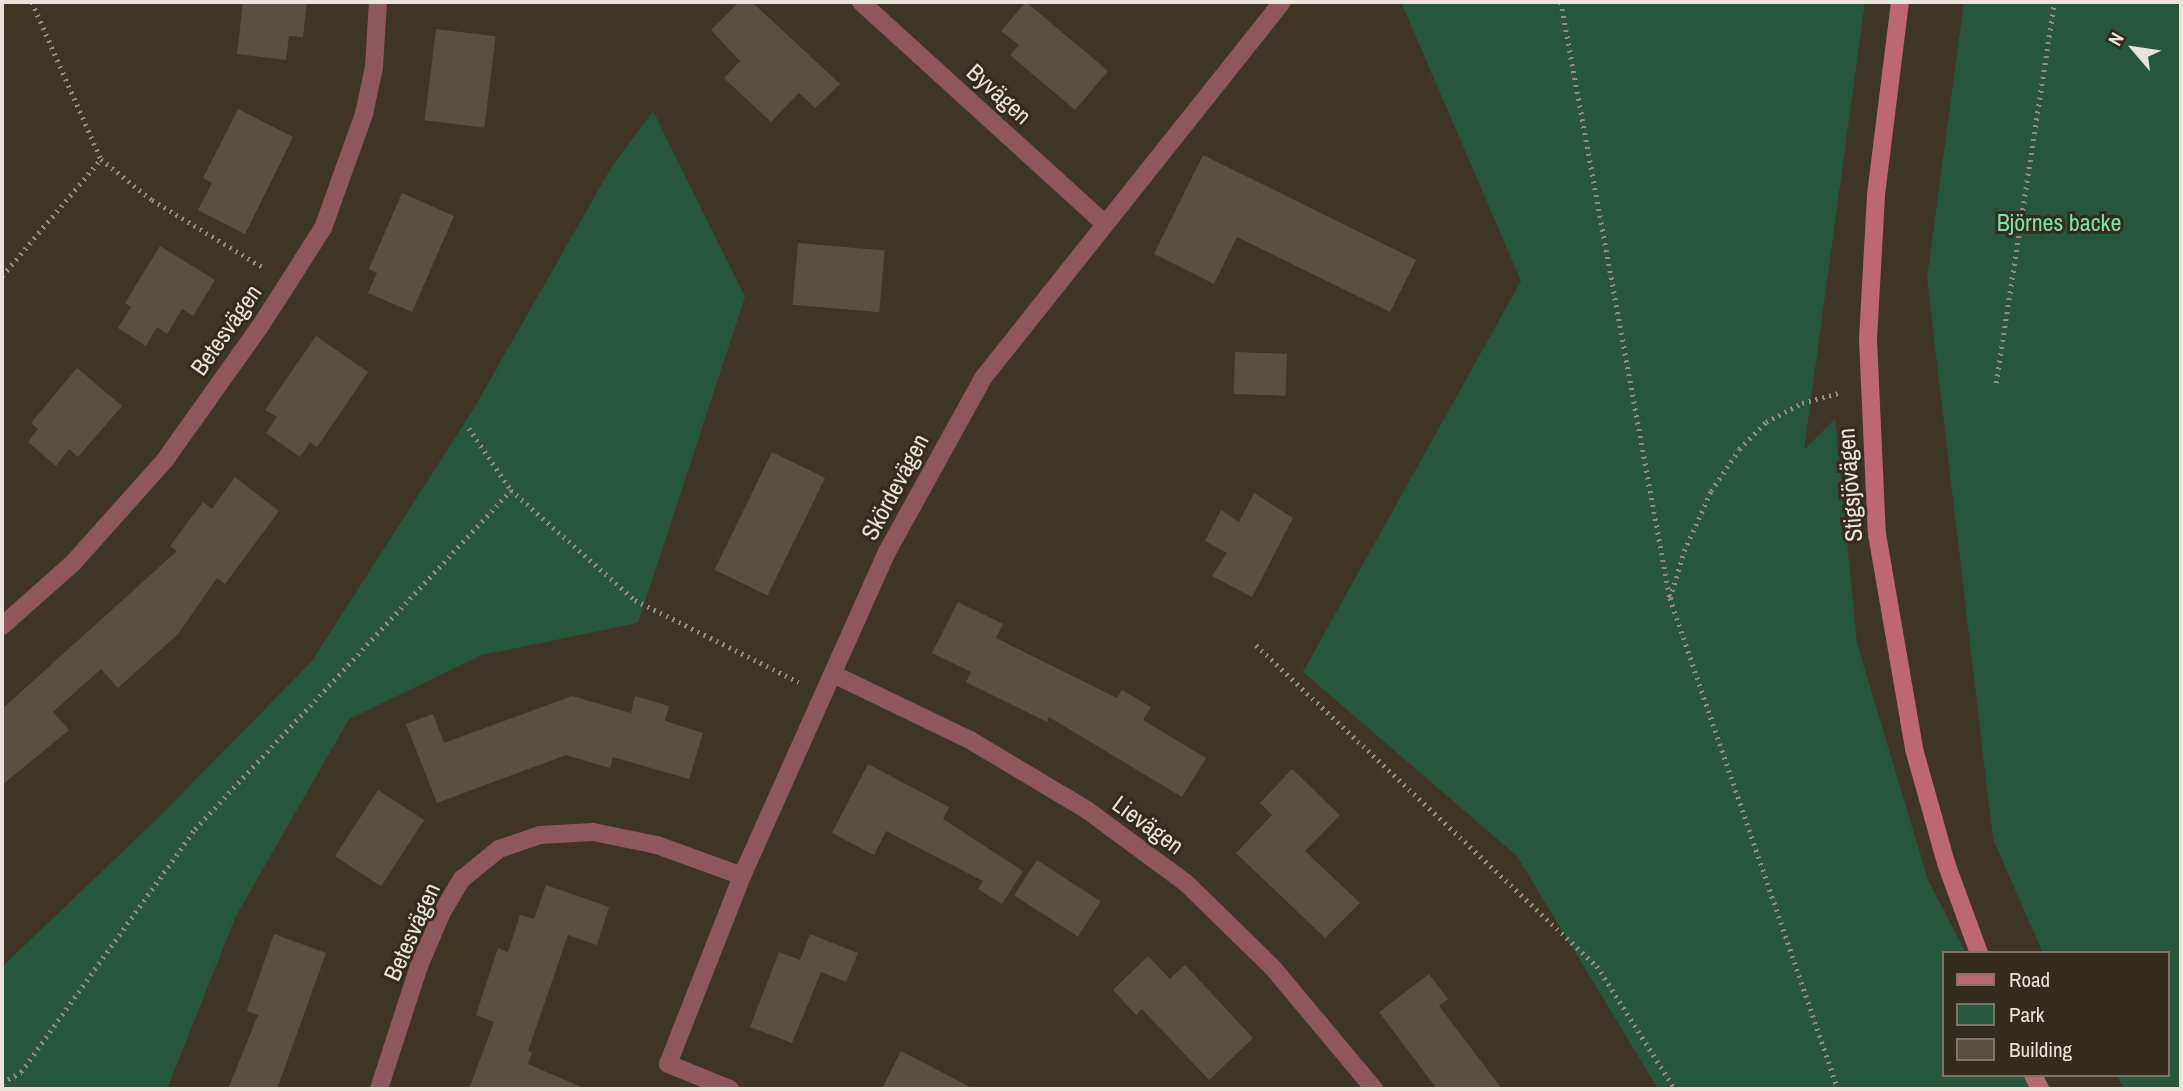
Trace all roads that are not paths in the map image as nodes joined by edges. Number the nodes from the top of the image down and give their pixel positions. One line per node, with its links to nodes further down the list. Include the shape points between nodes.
1 (378, 2): 6 (street, Betesvägen, via 374,67 354,151 323,228 165,460 73,563)
2 (861, 2): 5 (street, Byvägen)
3 (1282, 2): 5 (street, Skördevägen)
4 (1900, 2): 9 (main road, Stigsjövägen, via 1876,196 1868,339 1877,534 1914,749 1946,863)
5 (1104, 223): 7 (street, Skördevägen, via 983,378 887,552)
6 (2, 626)
7 (835, 675): 8 (street, Skördevägen); 12 (street, Lievägen, via 970,740 1087,810 1186,883 1273,968)
8 (742, 876): 10 (street, Betesvägen, via 657,845 593,832 540,835 499,849 462,879 442,912); 11 (street, Skördevägen, via 668,1064)
9 (1978, 951)
10 (379, 1089)
11 (730, 1089)
12 (1374, 1089)

